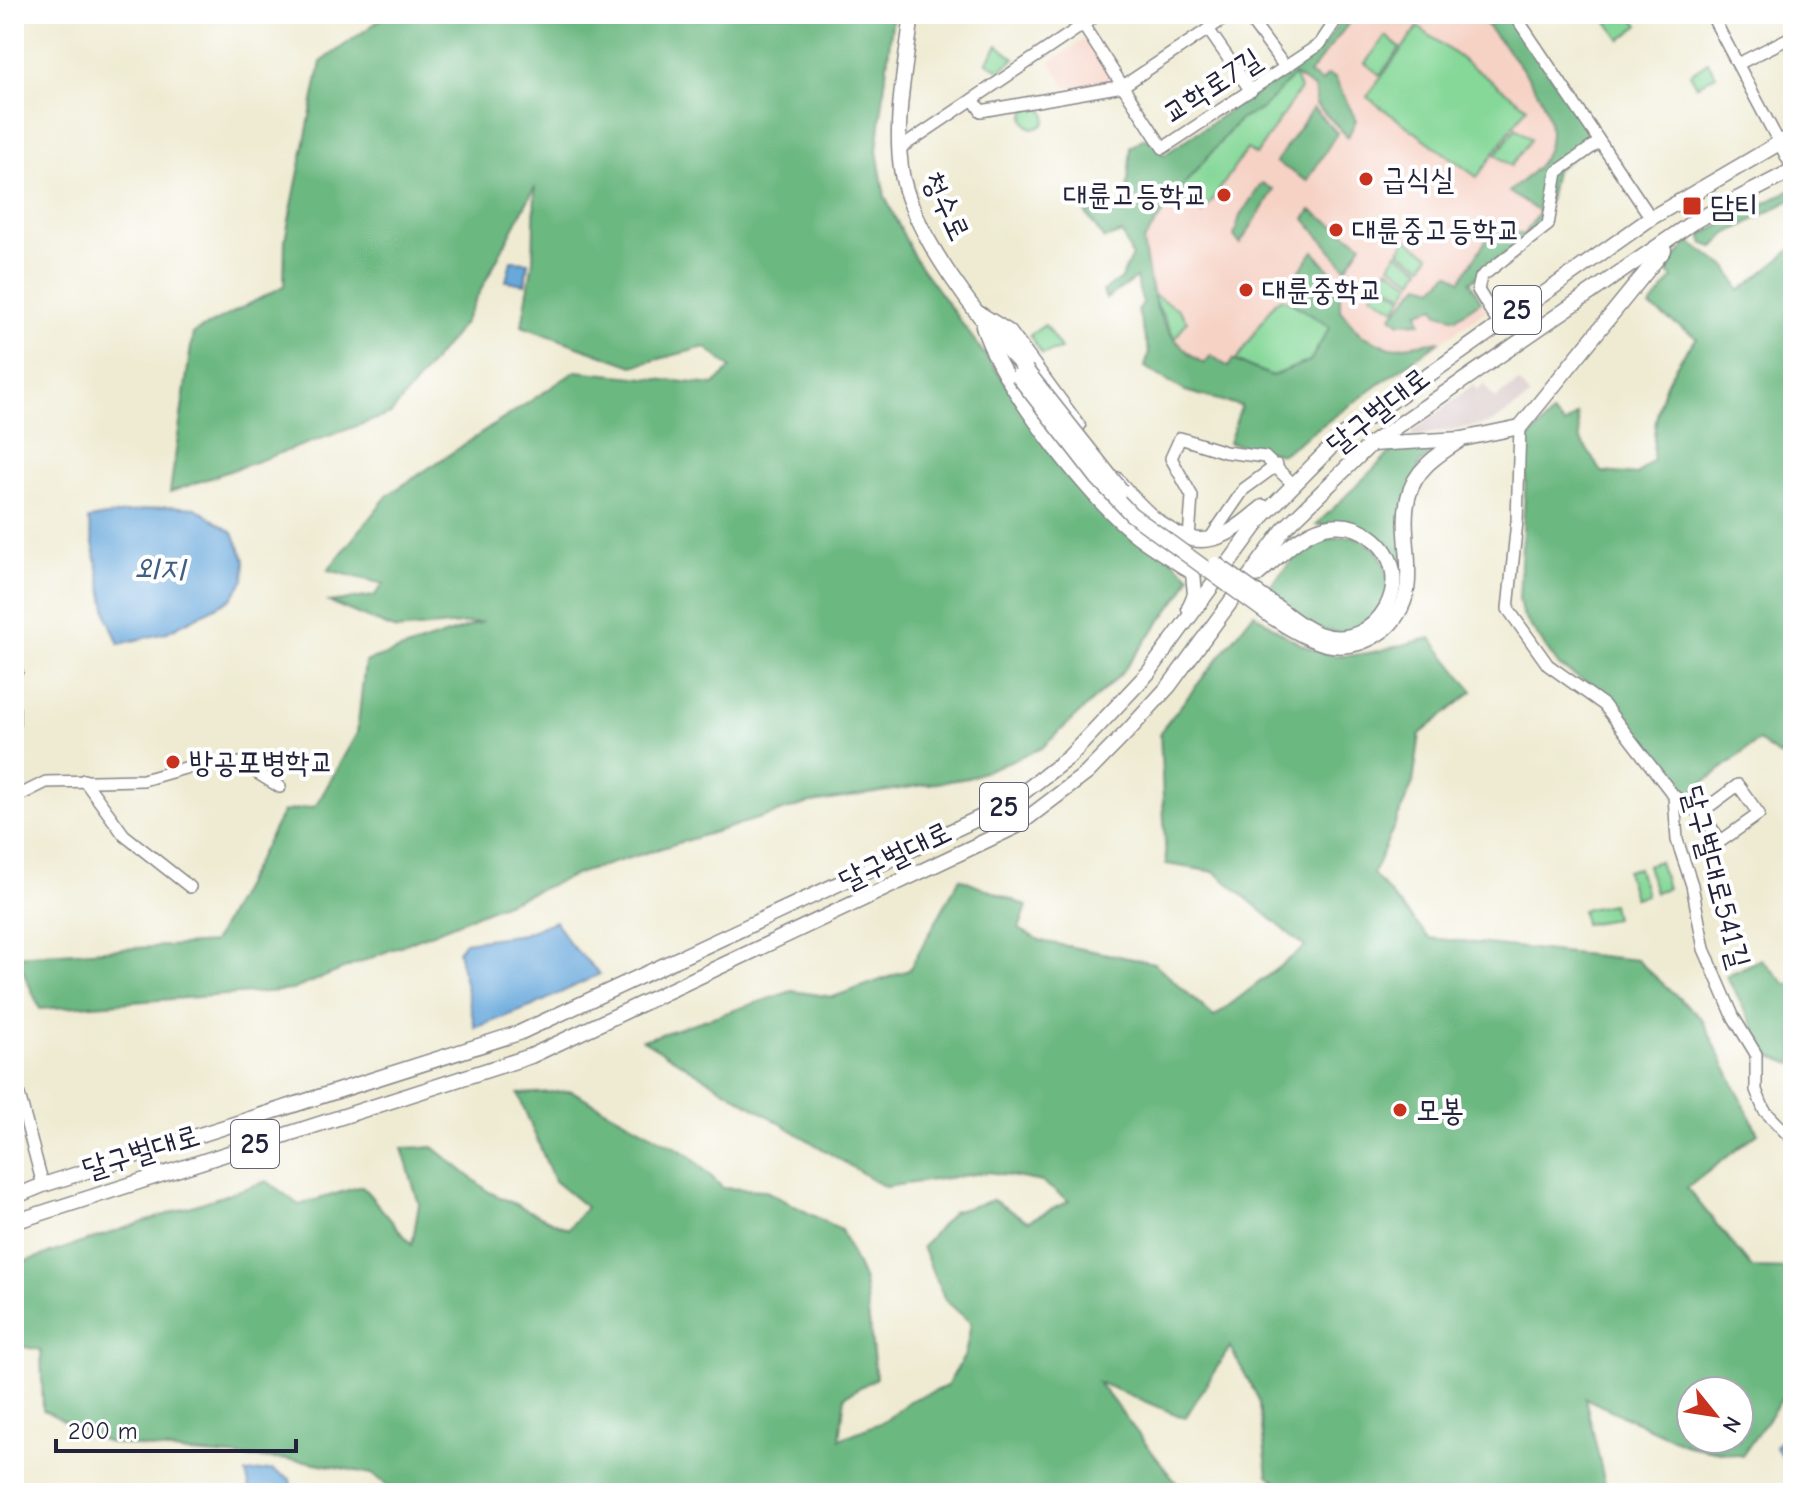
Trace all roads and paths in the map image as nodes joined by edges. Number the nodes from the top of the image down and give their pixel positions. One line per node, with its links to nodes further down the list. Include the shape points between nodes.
1 (912, 14): 18 (main road, 청수로)
2 (1099, 14): 8 (street)
3 (1231, 14): 9 (street, 교학로7길)
4 (1246, 14): 12 (street)
5 (1340, 14): 12 (street, 교학로7길, via 1320,44)
6 (1514, 14): 17 (street)
7 (1711, 14): 11 (street)
8 (1083, 25): 13 (street, 교학로7길); 15 (street)
9 (1208, 29): 13 (street, 교학로7길); 14 (street)
10 (1793, 36): 11 (street)
11 (1738, 64): 16 (street)
12 (1285, 67): 14 (street, 교학로7길)
13 (1123, 86): 14 (street, 교학로7길, via 1163,148); 15 (street, via 981,111)
14 (1251, 91)
15 (973, 99): 18 (street)
16 (1787, 138): 19 (street); 20 (main road, 달구벌대로 / 25)
17 (1599, 142): 20 (street); 23 (street, via 1557,172 1548,225 1481,277 1478,290)
18 (899, 149): 22 (main road, 청수로, via 918,221)
19 (1793, 169): 21 (main road, 달구벌대로 / 25)
20 (1651, 218): 23 (main road, 달구벌대로 / 25)
21 (1693, 222): 25 (main road, via 1651,263); 27 (main road, 달구벌대로 / 25)
22 (980, 314): 24 (main road, 청수로); 24 (main road, via 991,353); 30 (main road, 청수로, via 1009,332 1117,481 1145,510)
23 (1498, 323): 29 (main road, 달구벌대로 / 25, via 1341,437)
24 (1018, 376): 33 (main road, bridge, via 1137,508); 34 (main road, via 1098,498 1140,539 1193,573)
25 (1520, 427): 26 (main road); 39 (street, 달구벌대로541길, via 1508,609 1548,665 1604,705)
26 (1462, 439): 27 (main road); 33 (main road, via 1426,465 1408,498 1407,592 1388,626 1368,642 1326,646 1300,636)
27 (1371, 444): 32 (main road, 달구벌대로 / 25, via 1284,529)
28 (1277, 465): 29 (street); 30 (street, via 1265,457 1180,438 1171,458 1192,496); 31 (street, via 1244,489)
29 (1290, 488): 31 (main road, via 1235,529); 34 (main road, 달구벌대로 / 25)
30 (1189, 538): 31 (main road, 청수로)
31 (1209, 540)
32 (1228, 608): 33 (main road, via 1302,538 1325,527 1364,532 1390,558 1396,582 1389,607 1358,634 1319,634); 47 (main road, 달구벌대로 / 25, via 1120,740 1060,796 1017,826 660,997 496,1069)
33 (1275, 612)
34 (1188, 619): 45 (main road, 달구벌대로 / 25, via 1096,730 1007,805 519,1033)
35 (15, 711): 36 (street)
36 (14, 740)
37 (84, 780): 38 (street, via 143,780 185,768 241,763); 40 (street, via 46,782); 42 (street, via 124,835)
38 (280, 787)
39 (1674, 796): 41 (street); 44 (street, 달구벌대로541길, via 1677,840 1704,949 1756,1054 1756,1090 1764,1110)
40 (14, 798)
41 (1700, 813): 41 (street, via 1721,841 1759,814 1738,785)
42 (190, 887)
43 (14, 1076): 45 (street)
44 (1793, 1140)
45 (43, 1185): 46 (main road, 달구벌대로 / 25)
46 (14, 1197)
47 (14, 1222)

